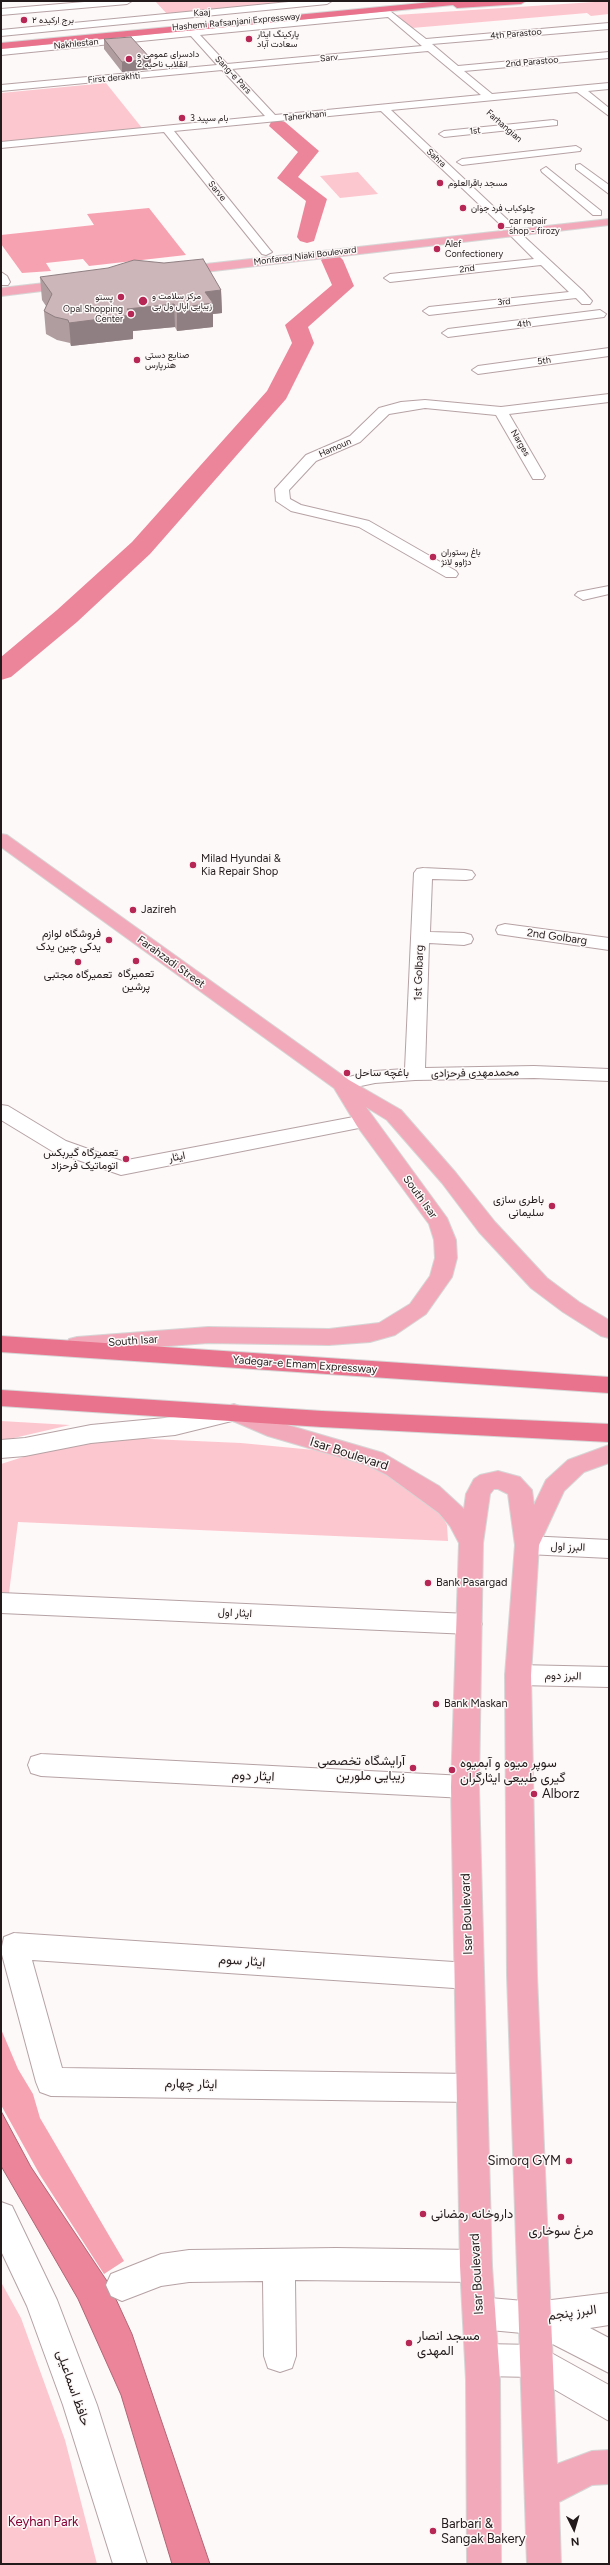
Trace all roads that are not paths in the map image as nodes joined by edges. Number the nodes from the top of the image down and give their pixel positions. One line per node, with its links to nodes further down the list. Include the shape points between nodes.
1 (127, 1): 6 (street)
2 (327, 1): 9 (street, Kaaj)
3 (471, 1): 5 (highway, Hashemi Rafsanjani Expressway)
4 (521, 1): 5 (highway)
5 (391, 7): 8 (street, Nakhlestan); 10 (highway, Hashemi Rafsanjani Expressway); 11 (street); 12 (highway, Hashemi Rafsanjani Expressway)
6 (1, 12)
7 (609, 26): 11 (street, 4th Parastoo)
8 (192, 32): 13 (street, Nakhlestan); 15 (street, Sang-e Pars)
9 (1, 33)
10 (1, 39)
11 (427, 45): 15 (street, Sarv); 16 (street)
12 (1, 46)
13 (1, 52)
14 (609, 55): 16 (street, 2nd Parastoo)
15 (226, 68): 18 (street, First derakhti); 26 (street, Sang-e Pars)
16 (455, 69): 20 (street)
17 (609, 86): 19 (street, Taherkhani)
18 (1, 88)
19 (579, 89): 20 (street, Taherkhani); 24 (street)
20 (490, 98): 21 (street, Taherkhani)
21 (473, 100): 22 (street, Taherkhani); 23 (street, Farhangian)
22 (383, 108): 26 (street, Taherkhani); 42 (street, Sahra)
23 (484, 109)
24 (609, 113)
25 (495, 118): 28 (street, Farhangian)
26 (274, 119): 29 (street, Taherkhani)
27 (553, 123): 28 (street)
28 (506, 128): 30 (street, 1st); 33 (street, Farhangian)
29 (168, 129): 31 (street, Taherkhani); 44 (street, Sarve)
30 (444, 134)
31 (1, 145)
32 (576, 149): 33 (street)
33 (534, 153): 34 (street)
34 (462, 162)
35 (580, 167): 37 (street)
36 (546, 170): 39 (street)
37 (609, 191)
38 (609, 211): 39 (main road)
39 (597, 212): 42 (main road)
40 (609, 215): 42 (main road, Monfared Niaki Boulevard)
41 (609, 222): 42 (main road, Monfared Niaki Boulevard)
42 (512, 227): 43 (main road, Monfared Niaki Boulevard, via 416,233); 45 (main road, Monfared Niaki Boulevard); 46 (street, Sahra)
43 (314, 246): 44 (main road, Monfared Niaki Boulevard); 45 (main road, via 306,251)
44 (266, 252): 45 (main road, Monfared Niaki Boulevard, via 170,268)
45 (325, 254)
46 (544, 261): 48 (street, 2nd); 50 (street, Sahra)
47 (80, 278): 49 (main road)
48 (390, 278)
49 (2, 283)
50 (579, 294): 51 (street, 3rd); 52 (street, Sahra)
51 (429, 311)
52 (604, 318): 53 (street, 4th)
53 (448, 333)
54 (609, 352): 55 (street, 5th)
55 (478, 370)
56 (609, 398): 57 (street, Hamoun)
57 (501, 411): 58 (street, Narges); 59 (street, Hamoun, via 425,404 401,406 384,411 355,439 311,458 282,489 283,501 296,508 364,524)
58 (538, 476)
59 (451, 574)
60 (609, 590): 61 (street)
61 (583, 595)
62 (1, 839): 70 (main road, Farahzadi Street)
63 (466, 875): 65 (street, 1st Golbarg, via 423,873)
64 (505, 930): 67 (street, 2nd Golbarg)
65 (420, 937): 66 (street); 68 (street, 1st Golbarg)
66 (464, 940)
67 (609, 944)
68 (415, 1074): 69 (street, محمدمهدی فرحزادی, via 534,1072); 70 (street, محمدمهدی فرحزادی, via 375,1077)
69 (609, 1075)
70 (342, 1084): 72 (main road, South Isar); 73 (main road, via 394,1115 449,1178 487,1227 539,1283 571,1307)
71 (1, 1111): 72 (street, ایثار, via 59,1146 121,1168)
72 (364, 1121): 75 (main road, South Isar, via 439,1223 445,1240 446,1258 441,1277 418,1309 403,1320 387,1329 350,1336 208,1335)
73 (609, 1330)
74 (1, 1344): 75 (highway, Yadegar-e Emam Expressway)
75 (49, 1348): 76 (highway, Yadegar-e Emam Expressway)
76 (609, 1385)
77 (1, 1398): 78 (highway)
78 (234, 1412): 79 (highway); 80 (street, via 175,1426 91,1434); 84 (main road, Isar Boulevard, via 276,1430 375,1459 395,1469 448,1507 459,1520)
79 (609, 1433)
80 (25, 1447): 81 (street); 83 (street)
81 (1, 1449)
82 (609, 1454): 85 (main road, via 576,1466 559,1481 548,1496)
83 (1, 1458)
84 (471, 1543): 85 (main road, via 478,1494 488,1481 498,1480 512,1483 520,1490); 88 (main road, Isar Boulevard)
85 (527, 1545): 86 (street, البرز اول); 89 (main road)
86 (609, 1549)
87 (1, 1603): 88 (street, ایثار اول)
88 (469, 1624): 92 (main road, Isar Boulevard)
89 (518, 1676): 90 (street, البرز دوم); 102 (main road, via 522,1976)
90 (609, 1677)
91 (41, 1765): 92 (street, ایثار دوم)
92 (465, 1787): 94 (main road, Isar Boulevard)
93 (14, 1946): 94 (street, ایثار سوم); 95 (street, ایثار چهارم, via 51,2082)
94 (469, 1976): 95 (main road, Isar Boulevard)
95 (471, 2088): 98 (main road, Isar Boulevard)
96 (1, 2217): 110 (street, حافظ اسماعیلی, via 41,2300 80,2405)
97 (279, 2264): 98 (street); 99 (street, via 168,2269); 103 (street)
98 (476, 2266): 101 (main road, Isar Boulevard)
99 (122, 2285)
100 (609, 2308): 102 (street, البرز پنجم)
101 (478, 2314): 102 (street); 105 (main road, Isar Boulevard)
102 (535, 2318): 104 (street); 106 (main road)
103 (280, 2356)
104 (609, 2357)
105 (482, 2360): 106 (street); 111 (main road, Isar Boulevard)
106 (537, 2361): 107 (street); 109 (main road)
107 (609, 2404)
108 (609, 2467): 109 (main road, via 592,2468 568,2477)
109 (543, 2492): 112 (main road)
110 (130, 2564)
111 (484, 2564)
112 (544, 2564)

